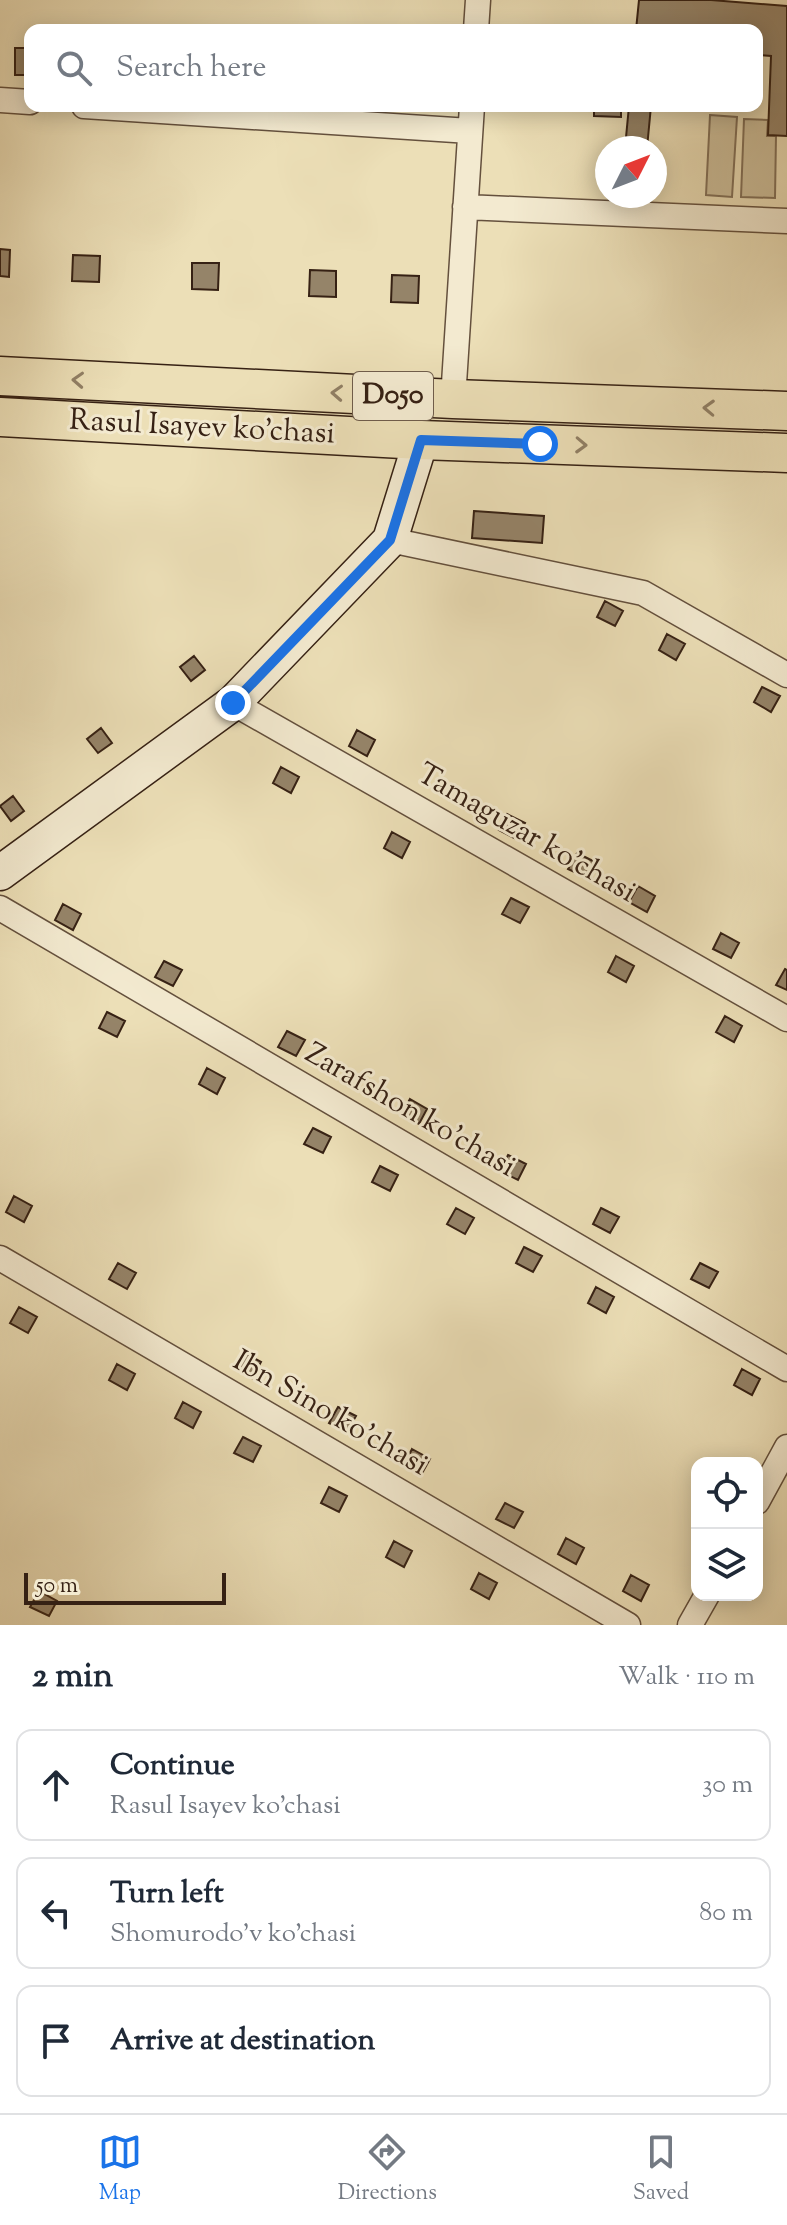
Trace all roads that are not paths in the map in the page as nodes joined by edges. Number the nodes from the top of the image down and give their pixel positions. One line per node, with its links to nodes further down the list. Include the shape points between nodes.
1 (478, 0): 2 (street)
2 (476, 24)
3 (0, 100): 4 (street)
4 (24, 102)
5 (177, 112): 7 (street)
6 (472, 112): 7 (street)
7 (470, 131): 8 (street)
8 (465, 207): 9 (street); 11 (street)
9 (787, 221)
10 (0, 376): 11 (main road, Rasul Isayev ko'chasi / D050, one-way to 10)
11 (453, 399): 12 (main road, Rasul Isayev ko'chasi / D050, one-way to 11)
12 (787, 411)
13 (0, 417): 14 (main road, Rasul Isayev ko'chasi / D050)
14 (421, 440): 15 (main road, Rasul Isayev ko'chasi / D050, one-way to 15); 16 (street)
15 (787, 453)
16 (390, 540): 17 (street, via 643,593); 18 (street)
17 (787, 675)
18 (233, 703): 19 (street); 21 (street, Tamaguzar ko'chasi)
19 (0, 873)
20 (0, 908): 23 (street, Zarafshon ko'chasi)
21 (787, 1019)
22 (0, 1258): 27 (street, Ibn Sino ko'chasi)
23 (787, 1369)
24 (787, 1447): 25 (street)
25 (763, 1491)
26 (704, 1601): 28 (street)
27 (628, 1625)
28 (690, 1625)

